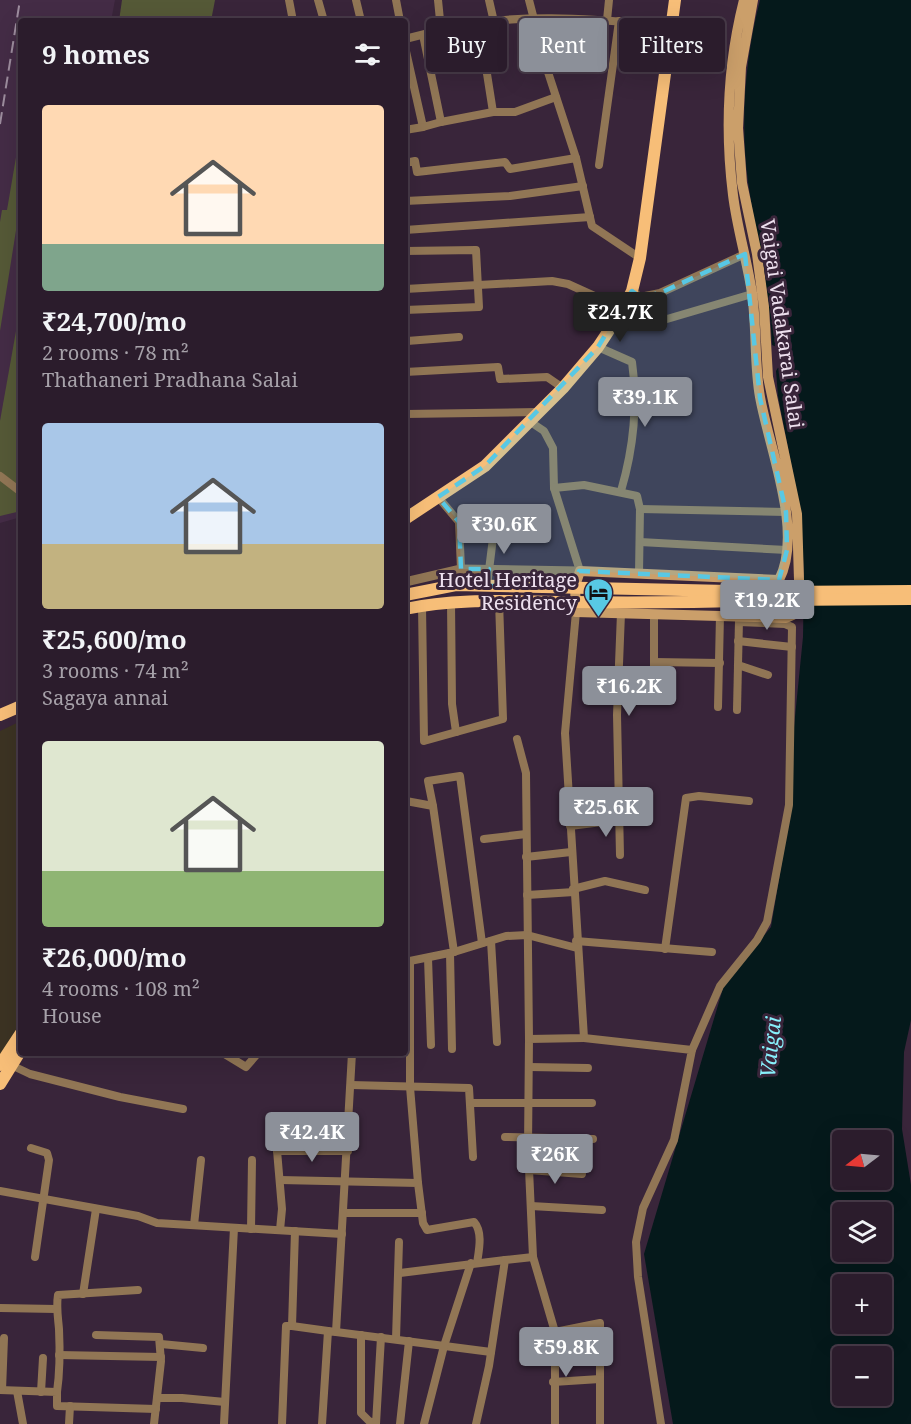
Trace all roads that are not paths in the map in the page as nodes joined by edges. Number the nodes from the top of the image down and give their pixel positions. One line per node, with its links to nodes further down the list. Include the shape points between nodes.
1 (289, 0): 12 (street)
2 (318, 0): 13 (street)
3 (356, 0): 14 (street)
4 (396, 0): 15 (street)
5 (438, 0): 16 (street)
6 (489, 0): 17 (street)
7 (529, 0): 18 (street)
8 (609, 0): 21 (street)
9 (675, 0): 20 (main road)
10 (744, 0): 43 (main road, Vaigai Vadakarai Salai, via 729,95 729,138 733,194)
11 (753, 0): 89 (main road, Vaigai Vadakarai Salai, via 741,67 738,128 764,306 768,377 797,514 799,580 793,615)
12 (292, 18)
13 (323, 18)
14 (360, 18)
15 (399, 18)
16 (440, 18)
17 (493, 18)
18 (534, 18): 19 (street)
19 (586, 18)
20 (672, 18)
21 (607, 20): 22 (street)
22 (619, 21): 37 (street)
23 (426, 34): 24 (street)
24 (423, 35): 25 (street); 32 (street)
25 (408, 38)
26 (408, 60): 33 (street)
27 (487, 72): 31 (street)
28 (549, 72): 30 (street)
29 (665, 72): 44 (main road)
30 (556, 98): 31 (street, via 515,112); 35 (street)
31 (493, 112): 32 (street)
32 (441, 122): 33 (street)
33 (423, 127): 34 (street)
34 (408, 130)
35 (576, 158): 36 (street, via 510,169 505,162 417,172 415,161); 38 (street)
36 (408, 162)
37 (599, 165)
38 (582, 186): 39 (street, via 510,196); 40 (street)
39 (408, 201)
40 (590, 217): 41 (street); 44 (street, via 592,226)
41 (408, 230)
42 (408, 251): 45 (street, via 476,250)
43 (746, 254): 47 (street, via 649,297); 48 (main road, Vaigai Vadakarai Salai)
44 (640, 258): 47 (main road)
45 (479, 286): 46 (street); 49 (street, via 552,281 568,284); 50 (street, via 479,307)
46 (408, 289)
47 (632, 291): 49 (main road)
48 (752, 294): 49 (street, via 667,319); 65 (main road, Vaigai Vadakarai Salai, via 759,386)
49 (623, 309): 53 (main road)
50 (408, 310)
51 (459, 337): 52 (street)
52 (408, 341)
53 (598, 347): 55 (main road); 62 (street, via 632,362 633,423 629,464)
54 (408, 372): 55 (street, via 498,367 500,379 547,377)
55 (563, 388): 56 (main road)
56 (539, 412): 57 (street); 58 (main road)
57 (408, 414)
58 (529, 421): 60 (street, via 544,431 553,448); 63 (main road, via 485,466)
59 (0, 476): 61 (street)
60 (554, 488): 62 (street, via 584,485); 72 (street)
61 (18, 490)
62 (621, 491): 64 (street, via 637,496)
63 (438, 497): 66 (main road); 70 (street, via 459,522)
64 (640, 509): 65 (street); 68 (street)
65 (786, 512): 69 (main road, Vaigai Vadakarai Salai)
66 (408, 520)
67 (495, 522): 71 (street)
68 (640, 542): 69 (street); 73 (street)
69 (787, 550): 73 (main road, Vaigai Vadakarai Salai, via 779,580)
70 (462, 569): 71 (street); 74 (street)
71 (489, 569): 72 (street); 75 (street)
72 (580, 571): 73 (main road, Vaigai Vadakarai Salai); 76 (main road)
73 (639, 573)
74 (408, 581)
75 (488, 585): 76 (main road); 78 (main road, via 456,585)
76 (575, 586): 79 (main road); 84 (main road)
77 (911, 591): 79 (main road, bridge)
78 (408, 594)
79 (778, 596): 80 (main road, bridge); 84 (main road)
80 (911, 599)
81 (499, 601): 82 (main road); 84 (main road); 101 (street, via 503,719)
82 (451, 602): 83 (main road); 101 (street)
83 (422, 606): 85 (main road); 101 (street, via 424,741)
84 (575, 607): 86 (main road, Vaigai Vadakarai Salai); 107 (street, via 565,733)
85 (408, 608)
86 (621, 613): 87 (main road, Vaigai Vadakarai Salai); 106 (street)
87 (654, 614): 88 (main road, Vaigai Vadakarai Salai); 92 (street)
88 (720, 615): 89 (main road, Vaigai Vadakarai Salai); 93 (street)
89 (739, 619): 90 (street); 91 (street, via 792,627)
90 (738, 641): 91 (street); 94 (street)
91 (792, 647): 132 (street, via 789,805 766,922 757,940 720,986)
92 (654, 662): 93 (street); 96 (street)
93 (720, 663): 98 (street)
94 (738, 665): 95 (street); 99 (street)
95 (768, 675)
96 (654, 687)
97 (18, 707): 100 (main road)
98 (718, 707)
99 (737, 710)
100 (0, 715)
101 (456, 732)
102 (517, 740): 108 (street, via 526,773)
103 (408, 801): 105 (street)
104 (749, 801): 120 (street, via 686,798)
105 (433, 806): 118 (street, via 428,781 460,776); 121 (street)
106 (618, 820): 107 (street); 111 (street)
107 (570, 826): 110 (street)
108 (526, 834): 109 (street); 112 (street)
109 (484, 839)
110 (571, 852): 112 (street); 114 (street)
111 (620, 855)
112 (526, 857): 115 (street)
113 (645, 890): 114 (street, via 605,881)
114 (574, 891): 115 (street); 119 (street)
115 (527, 895): 116 (street)
116 (527, 935): 117 (street); 119 (street); 128 (street)
117 (491, 941): 118 (street); 129 (street)
118 (482, 943): 121 (street)
119 (576, 944): 120 (street); 126 (street)
120 (665, 949): 122 (street)
121 (452, 952): 123 (street); 131 (street)
122 (712, 952)
123 (428, 958): 124 (street); 130 (street)
124 (408, 962)
125 (408, 1004): 142 (street)
126 (584, 1038): 128 (street); 132 (street)
127 (18, 1039): 137 (main road)
128 (529, 1039): 138 (street)
129 (497, 1042)
130 (431, 1045)
131 (452, 1049)
132 (692, 1050): 225 (street, via 674,1140 643,1208 636,1242)
133 (18, 1053): 137 (main road)
134 (229, 1056): 135 (street, via 246,1067)
135 (255, 1056)
136 (352, 1056): 141 (street)
137 (6, 1065): 140 (main road); 146 (street, via 120,1097)
138 (529, 1067): 139 (street); 143 (street)
139 (588, 1068)
140 (0, 1084)
141 (351, 1085): 142 (street); 153 (street)
142 (410, 1087): 144 (street, via 469,1088); 161 (street)
143 (528, 1102): 144 (street); 145 (street); 149 (street)
144 (470, 1103): 154 (street)
145 (592, 1103)
146 (183, 1109)
147 (275, 1127): 152 (street)
148 (505, 1137): 149 (street)
149 (528, 1138): 150 (street); 157 (street)
150 (593, 1139)
151 (32, 1148): 163 (street, via 49,1156)
152 (277, 1150): 153 (street); 159 (street)
153 (348, 1151): 160 (street)
154 (473, 1157)
155 (201, 1160): 169 (street)
156 (252, 1160): 171 (street)
157 (529, 1170): 158 (street); 164 (street)
158 (582, 1174)
159 (280, 1180): 160 (street); 172 (street)
160 (346, 1183): 161 (street); 168 (street)
161 (418, 1183): 167 (street)
162 (0, 1191): 163 (street)
163 (44, 1200): 165 (street); 176 (street)
164 (531, 1206): 166 (street); 177 (street)
165 (96, 1209): 169 (street, via 157,1223); 182 (street)
166 (602, 1210)
167 (422, 1213): 168 (street); 179 (street, via 427,1230 474,1222 479,1234)
168 (344, 1214): 174 (street)
169 (194, 1225): 170 (street)
170 (234, 1228): 171 (street); 210 (street)
171 (251, 1229): 172 (street)
172 (280, 1230): 173 (street)
173 (295, 1231): 174 (street); 185 (street)
174 (342, 1234): 186 (street)
175 (399, 1242): 180 (street)
176 (35, 1257)
177 (533, 1257): 178 (street); 187 (street)
178 (505, 1260): 179 (street); 197 (street)
179 (474, 1263): 180 (street); 195 (street)
180 (400, 1273): 192 (street)
181 (138, 1290): 182 (street)
182 (83, 1294): 184 (street, via 58,1295)
183 (0, 1308): 184 (street)
184 (56, 1309): 199 (street)
185 (292, 1326): 186 (street); 218 (street, via 286,1326)
186 (332, 1331): 189 (street); 219 (street)
187 (555, 1332): 198 (street); 202 (street, via 600,1323)
188 (96, 1335): 194 (street, via 159,1337)
189 (361, 1335): 190 (street); 213 (street, via 361,1413)
190 (381, 1337): 192 (street); 213 (street)
191 (4, 1338): 205 (street)
192 (396, 1339): 193 (street)
193 (409, 1341): 195 (street); 220 (street)
194 (161, 1344): 196 (street); 200 (street)
195 (444, 1346): 197 (street); 221 (street)
196 (203, 1348)
197 (491, 1352): 222 (street)
198 (553, 1352): 202 (street); 204 (street)
199 (59, 1355): 200 (street); 208 (street)
200 (161, 1357): 209 (street)
201 (43, 1358): 207 (street)
202 (599, 1362): 203 (street)
203 (600, 1379): 204 (street); 224 (street)
204 (553, 1382): 223 (street)
205 (1, 1390): 206 (street)
206 (17, 1390): 207 (street); 214 (street)
207 (41, 1392): 208 (street)
208 (57, 1392): 211 (street, via 57,1406)
209 (157, 1398): 210 (street); 212 (street)
210 (225, 1402): 217 (street)
211 (70, 1406): 212 (street); 215 (street)
212 (156, 1409): 216 (street)
213 (376, 1423)
214 (23, 1424)
215 (69, 1424)
216 (154, 1424)
217 (224, 1424)
218 (282, 1424)
219 (322, 1424)
220 (400, 1424)
221 (424, 1424)
222 (476, 1424)
223 (555, 1424)
224 (600, 1424)
225 (661, 1424)

